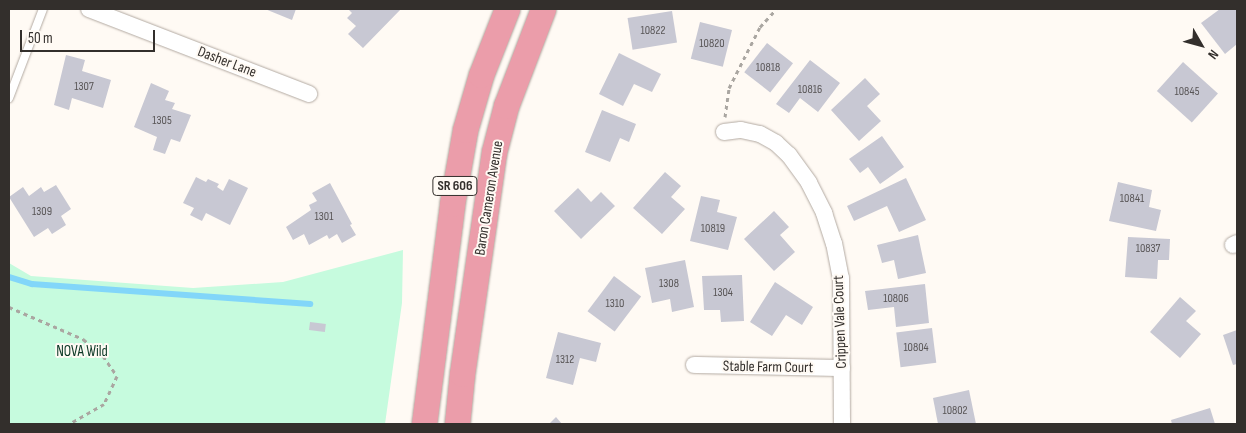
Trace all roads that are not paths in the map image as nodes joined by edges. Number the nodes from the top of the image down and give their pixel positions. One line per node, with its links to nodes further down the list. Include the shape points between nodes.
1 (44, 9): 6 (lane)
2 (89, 9): 5 (street, Dasher Lane)
3 (507, 9): 10 (main road, SR 606, via 480,76 465,130 448,232)
4 (544, 9): 11 (main road, Baron Cameron Avenue / SR 606, via 506,106 494,152 462,374)
5 (309, 94)
6 (9, 98)
7 (724, 132): 9 (street, Crippen Vale Court, via 741,130 760,134 776,143 789,155 820,206 834,243 841,278)
8 (694, 365): 9 (street, Stable Farm Court)
9 (842, 368): 12 (street, Crippen Vale Court)
10 (424, 424)
11 (458, 424)
12 (842, 424)

